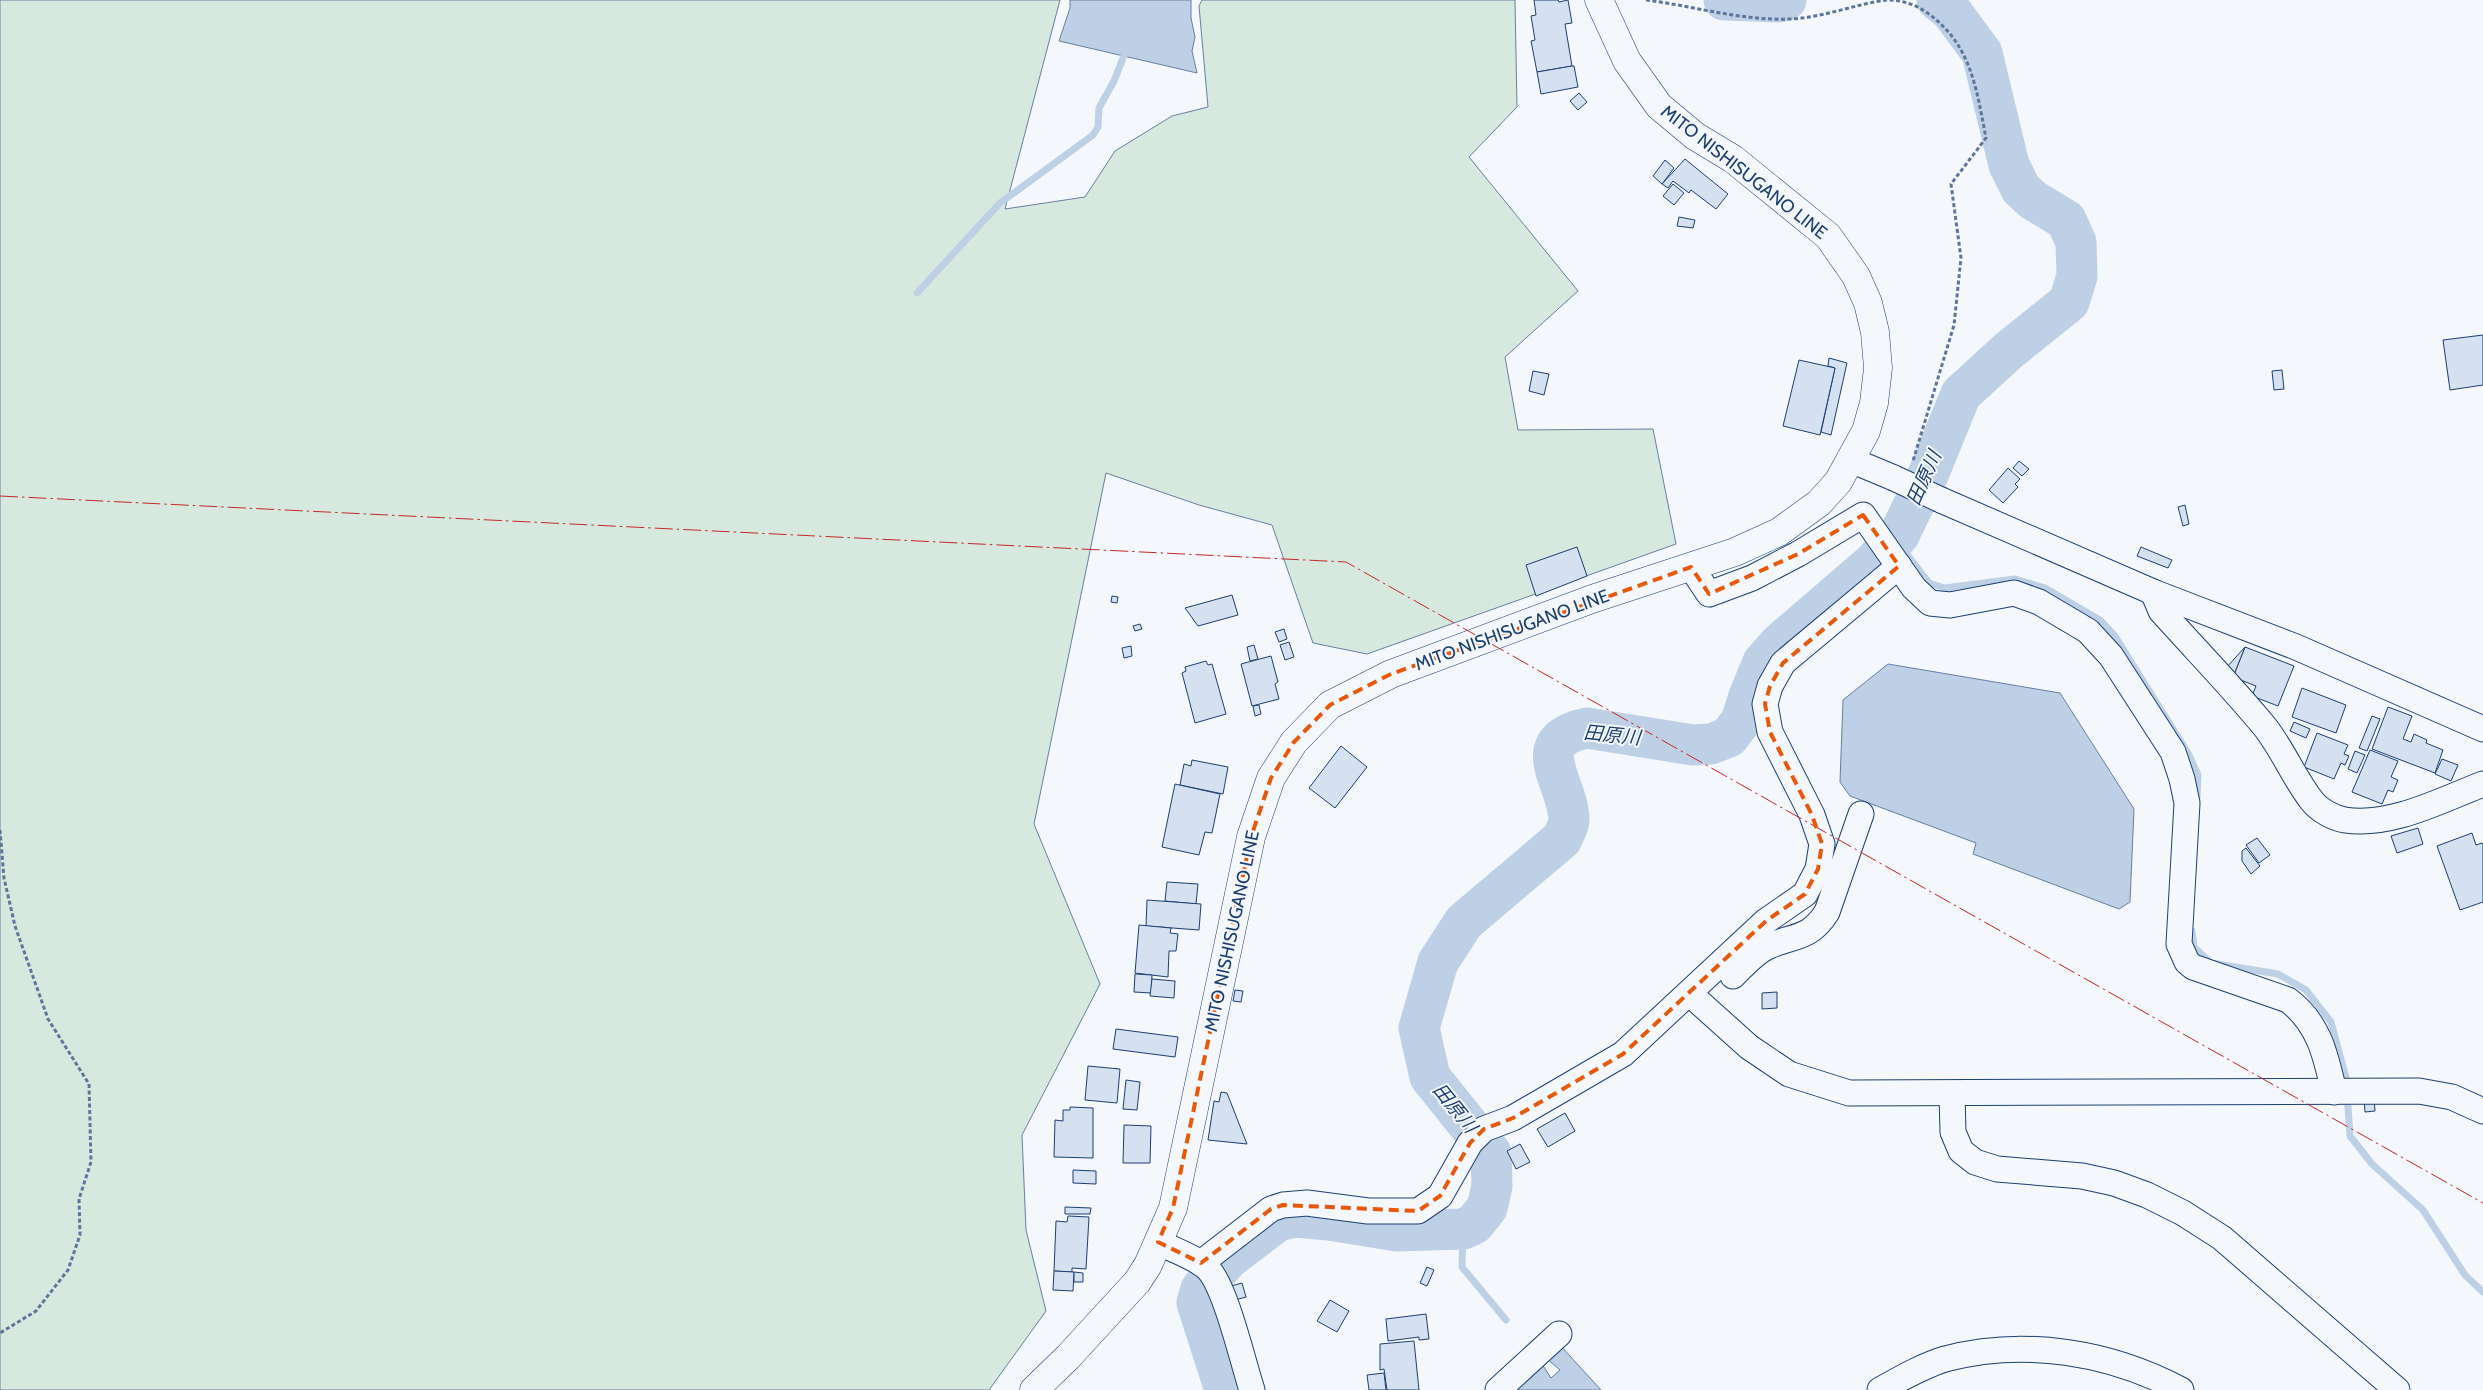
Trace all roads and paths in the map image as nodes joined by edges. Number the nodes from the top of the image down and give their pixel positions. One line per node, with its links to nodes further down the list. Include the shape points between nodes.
1 (1599, 0): 3 (main road, MITO NISHISUGANO LINE, via 1627,61 1659,106 1694,136 1733,159 1828,236 1856,276 1868,303 1878,368 1874,403 1866,431)
2 (1646, 0): 4 (path, via 1760,19 1792,19 1888,0 1911,2 1943,24 1964,51 1976,87 1986,138 1951,184 1961,258 1954,325 1920,444)
3 (1851, 460): 4 (street); 6 (main road, MITO NISHISUGANO LINE, via 1838,482 1819,503 1793,523 1756,543)
4 (1902, 474): 7 (street, bridge, via 1941,500)
5 (1892, 556): 6 (street, via 1863,515 1752,578 1709,594); 12 (street, via 1783,663 1770,686 1765,704 1770,732 1812,816 1822,844 1818,869 1805,894 1766,921); 13 (street, via 1914,588 1930,603 1950,605 2014,593 2039,602 2088,631 2111,656 2173,752 2182,779 2187,803 2179,944 2182,953 2187,962 2202,972 2288,1000 2301,1009 2320,1039)
6 (1691, 567): 16 (main road, MITO NISHISUGANO LINE, via 1592,599 1391,674 1330,705 1294,742 1271,778 1251,837 1173,1208)
7 (2153, 592): 8 (street, via 2296,647); 9 (street, via 2161,611 2265,727 2313,802 2329,814 2344,820 2377,820)
8 (2483, 729)
9 (2483, 784)
10 (1860, 814): 12 (street, via 1827,912 1818,926 1803,935 1768,946)
11 (0, 830): 18 (path, via 4,878 14,926 48,1019 89,1084 91,1162 79,1199 80,1235 68,1270 36,1311)
12 (1696, 999): 14 (street, via 1749,1047 1789,1074 1849,1093); 17 (street, via 1608,1064 1477,1136 1440,1196 1418,1211 1368,1211 1307,1203 1283,1205 1271,1209)
13 (2344, 1092): 14 (street); 15 (street, via 2420,1091 2452,1097)
14 (1952, 1094): 25 (street, via 1953,1132 1961,1151 1975,1162 1997,1169 2082,1176 2114,1183 2183,1213 2222,1238)
15 (2483, 1111)
16 (1158, 1242): 17 (street); 20 (main road, MITO NISHISUGANO LINE, via 1137,1282)
17 (1208, 1271): 21 (street, via 1233,1328)
18 (0, 1333)
19 (1559, 1334): 22 (street)
20 (1034, 1390)
21 (1252, 1390)
22 (1498, 1390)
23 (1880, 1390): 24 (street, via 1910,1373 1944,1360 2008,1349 2077,1354 2142,1372)
24 (2181, 1390)
25 (2397, 1390)

